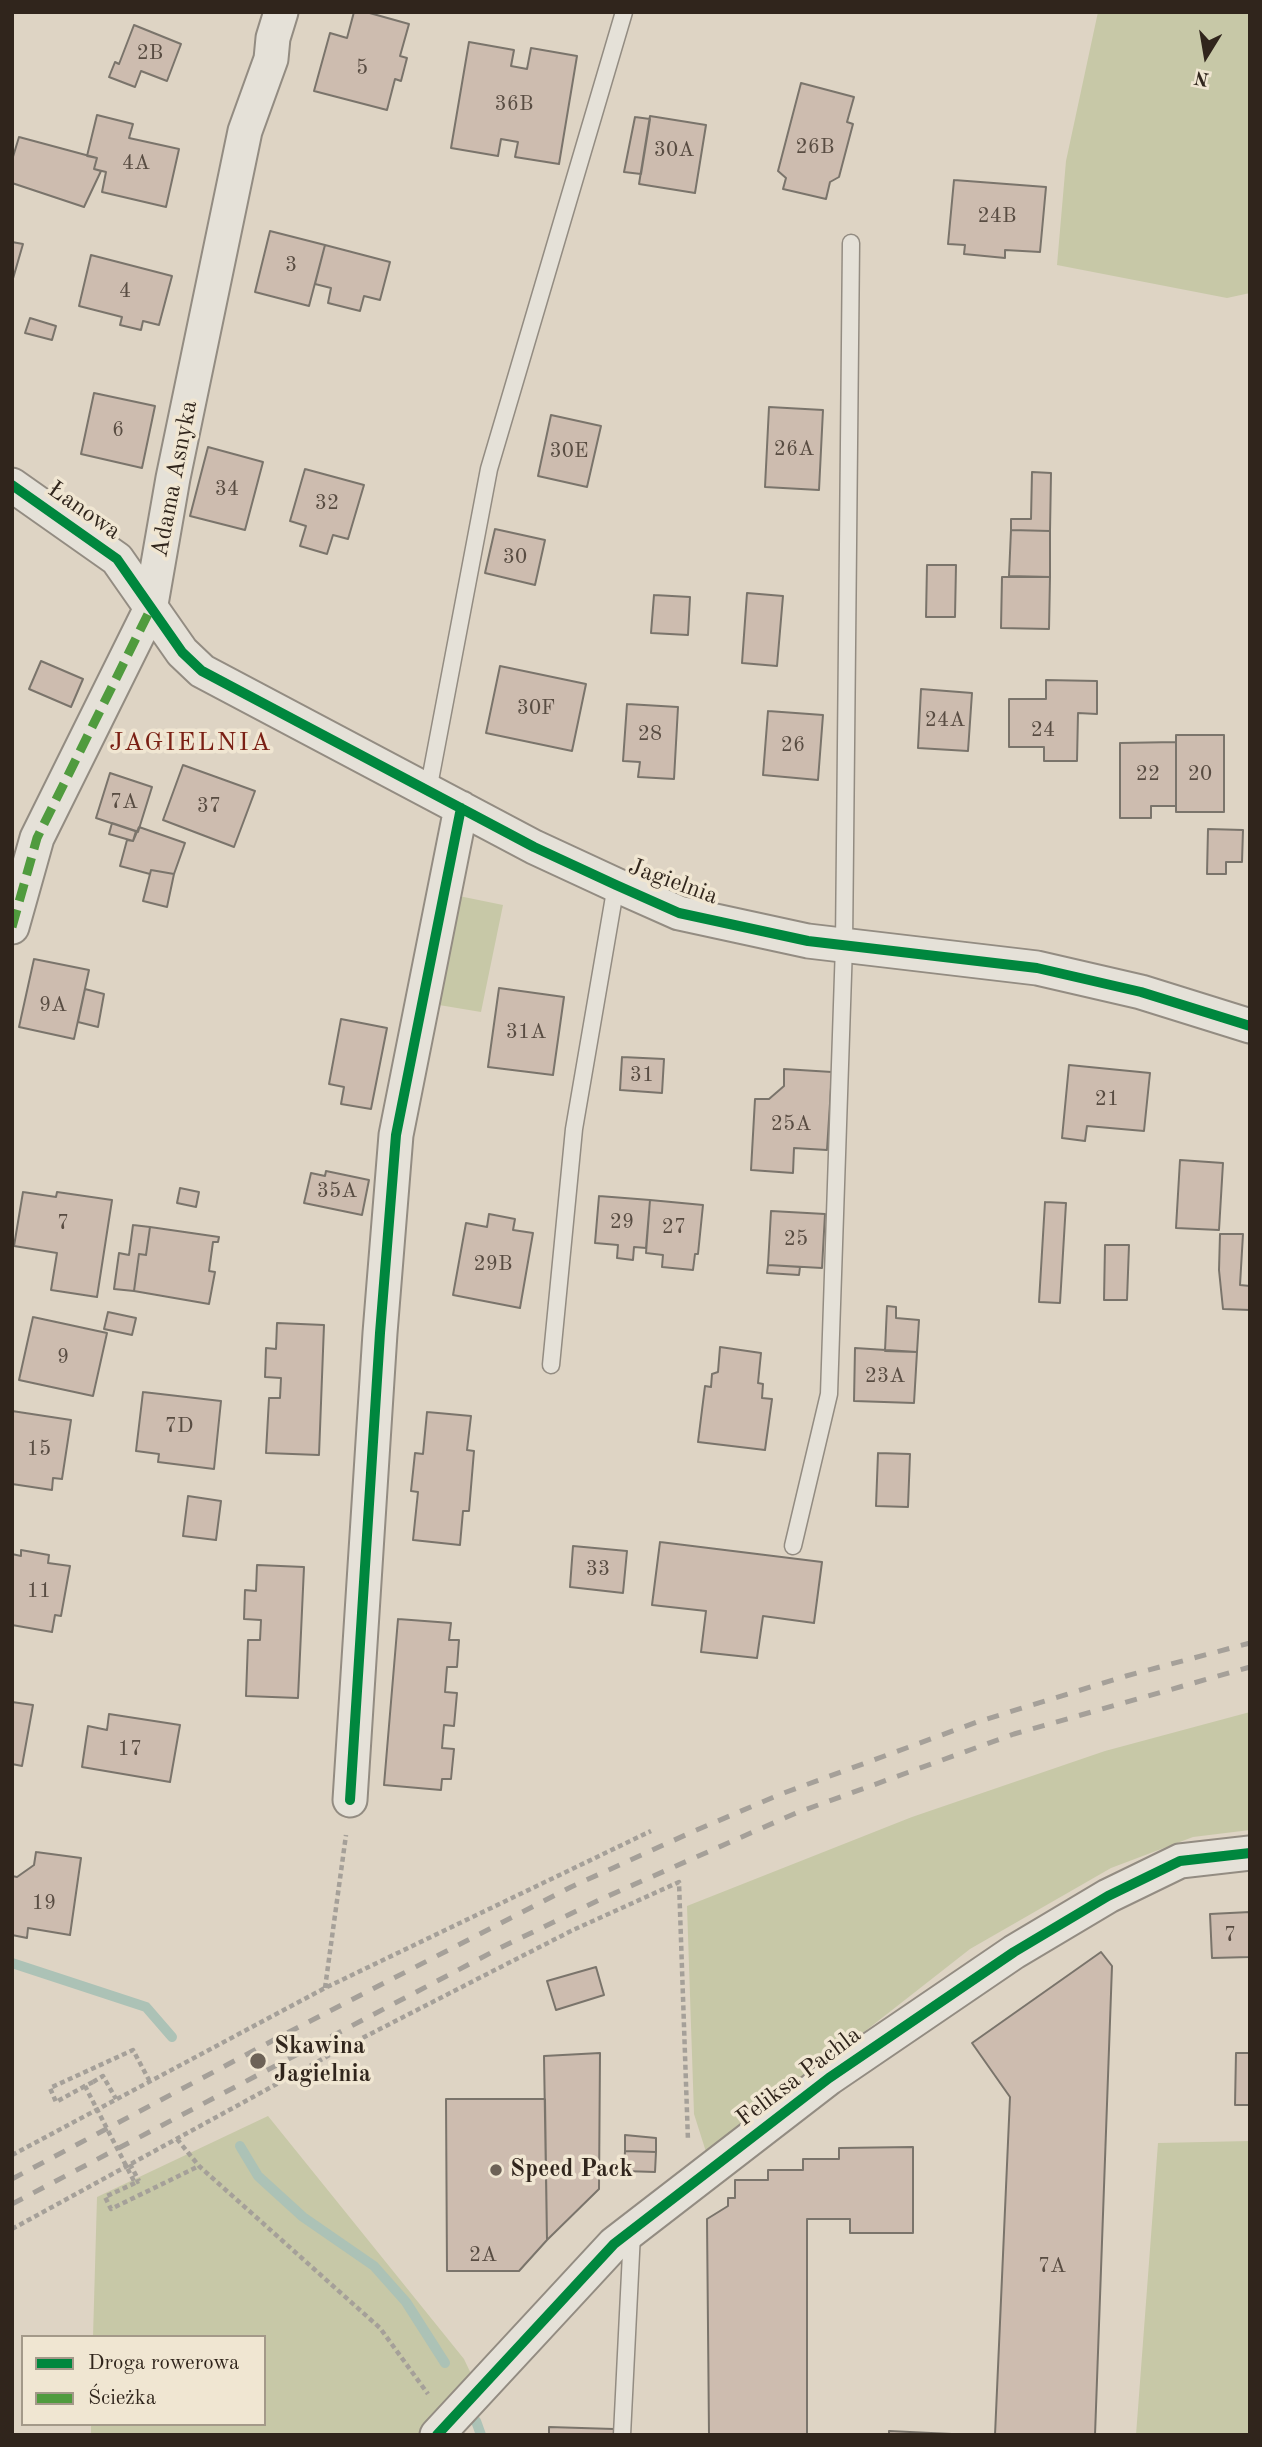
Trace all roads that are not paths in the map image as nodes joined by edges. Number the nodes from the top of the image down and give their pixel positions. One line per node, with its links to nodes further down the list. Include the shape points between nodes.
1 (281, 12): 5 (street, Adama Asnyka, via 246,131)
2 (624, 12): 6 (lane, via 489,470)
3 (851, 243): 10 (lane)
4 (12, 485): 5 (street, Łanowa, via 117,559)
5 (150, 610): 6 (street, Jagielnia, via 202,671); 9 (street, Adama Asnyka, via 37,838)
6 (428, 791): 7 (street, Jagielnia)
7 (461, 808): 8 (street, Jagielnia); 14 (street, via 396,1135)
8 (616, 885): 10 (street, Jagielnia, via 679,913 808,942); 12 (lane, via 574,1129)
9 (12, 928)
10 (844, 945): 11 (street, Jagielnia, via 1037,968 1140,992); 13 (lane, via 829,1394)
11 (1250, 1026)
12 (551, 1364)
13 (793, 1546)
14 (350, 1800)
15 (1250, 1853): 16 (street, Feliksa Pachla, via 1180,1861 1108,1896 1025,1945 829,2078)
16 (632, 2231): 17 (street, Feliksa Pachla, via 614,2244); 18 (lane)
17 (443, 2429)
18 (622, 2435)

